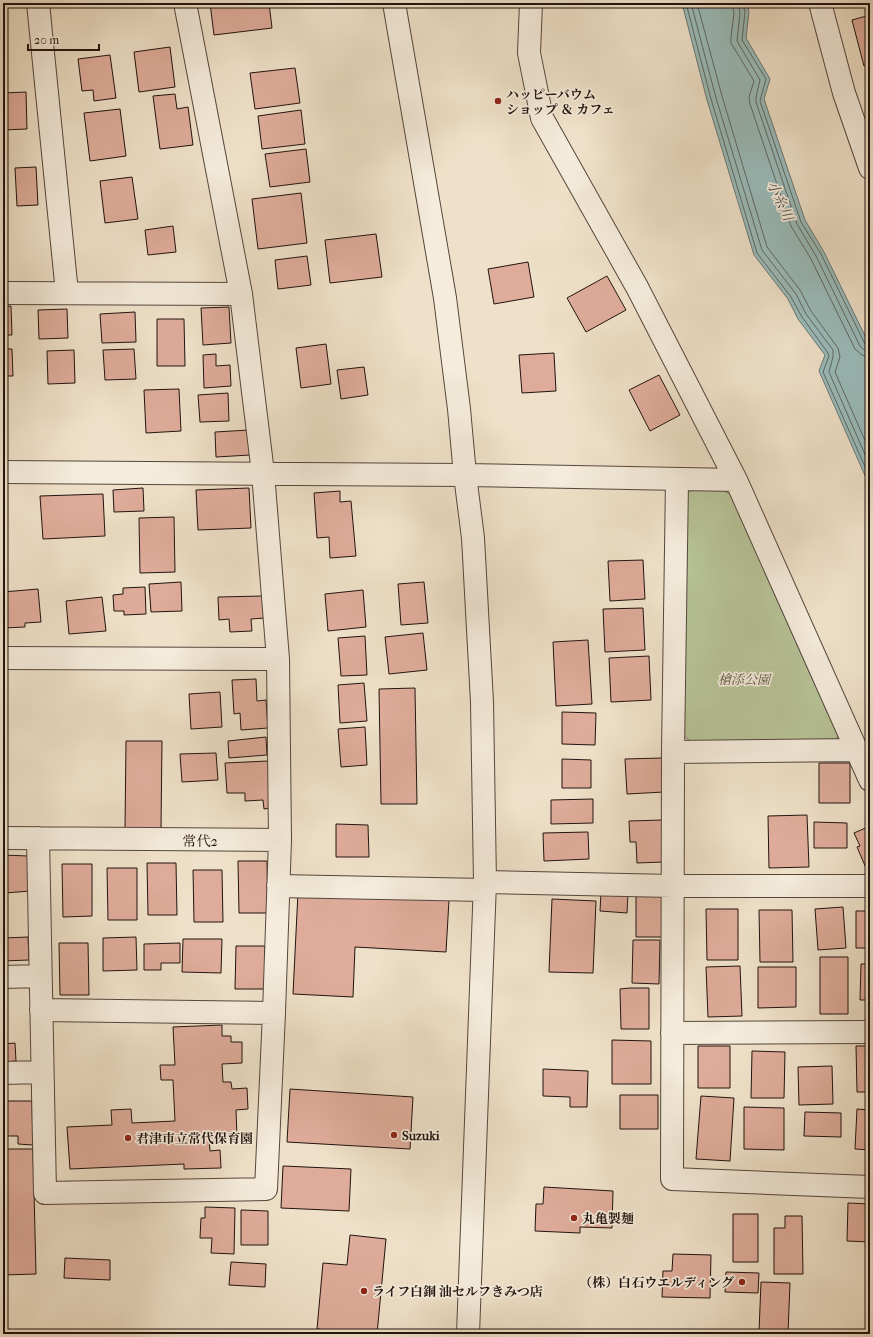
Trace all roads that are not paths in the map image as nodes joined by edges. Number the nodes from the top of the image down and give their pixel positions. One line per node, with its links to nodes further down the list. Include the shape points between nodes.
1 (38, 3): 8 (street)
2 (185, 3): 9 (street)
3 (394, 3): 12 (street, via 445,298 460,409)
4 (531, 3): 14 (street, via 529,52 542,118 636,287)
5 (820, 3): 6 (street, via 844,93)
6 (870, 168)
7 (3, 293): 8 (street)
8 (67, 293): 9 (street)
9 (241, 294): 11 (street)
10 (3, 472): 11 (street)
11 (263, 474): 12 (street); 16 (street)
12 (465, 475): 13 (street); 24 (street, via 473,538 482,702)
13 (677, 480): 14 (street); 18 (street)
14 (736, 480): 17 (street)
15 (3, 658): 16 (street)
16 (278, 659): 22 (street)
17 (857, 750): 18 (street); 19 (street)
18 (673, 752): 25 (street)
19 (870, 780)
20 (3, 838): 21 (street)
21 (38, 838): 22 (street); 27 (street)
22 (280, 840): 23 (street)
23 (278, 886): 24 (street); 30 (street)
24 (485, 886): 25 (street); 36 (street)
25 (673, 886): 26 (street); 32 (street)
26 (870, 886)
27 (40, 976): 28 (street); 29 (street)
28 (3, 977)
29 (41, 1010): 30 (street); 33 (street)
30 (274, 1013): 33 (street, via 266,1189 45,1192)
31 (870, 1032): 32 (street)
32 (672, 1033): 35 (street, via 672,1179)
33 (42, 1072): 34 (street)
34 (3, 1073)
35 (870, 1187)
36 (468, 1334)

